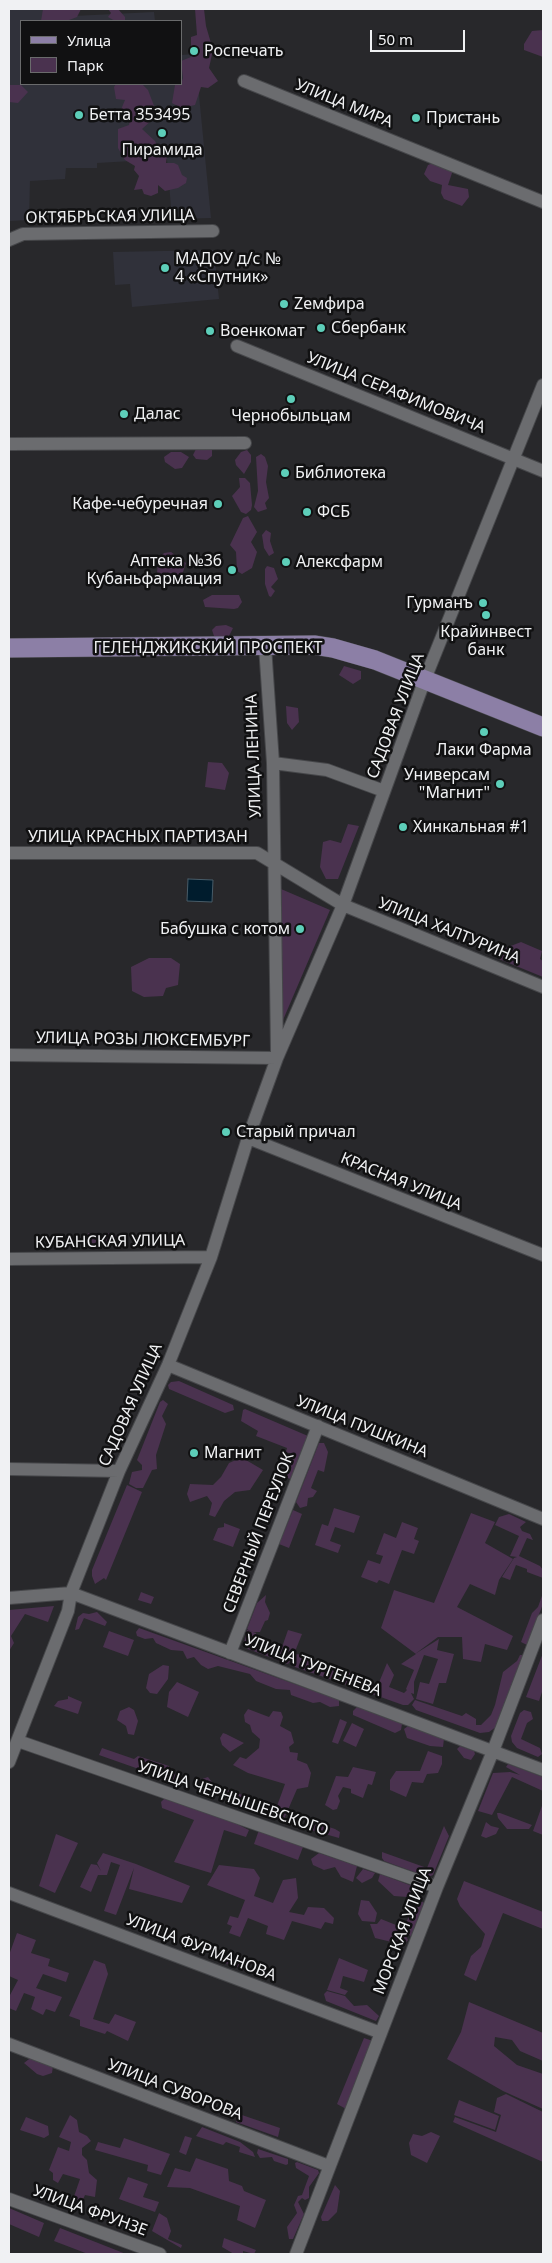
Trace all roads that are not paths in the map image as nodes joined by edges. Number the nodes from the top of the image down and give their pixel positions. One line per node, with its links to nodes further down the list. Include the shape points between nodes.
1 (244, 81): 2 (street, УЛИЦА МИРА)
2 (543, 202)
3 (213, 231): 4 (street, ОКТЯБРЬСКАЯ УЛИЦА, via 23,234)
4 (9, 240)
5 (237, 346): 9 (street, УЛИЦА СЕРАФИМОВИЧА)
6 (543, 385): 9 (street, САДОВАЯ УЛИЦА)
7 (245, 443): 8 (street)
8 (9, 444)
9 (513, 459): 10 (street, УЛИЦА СЕРАФИМОВИЧА); 13 (street, САДОВАЯ УЛИЦА)
10 (543, 471)
11 (265, 646): 12 (main road, ГЕЛЕНДЖИКСКИЙ ПРОСПЕКТ); 13 (main road, ГЕЛЕНДЖИКСКИЙ ПРОСПЕКТ, via 333,648); 15 (street, УЛИЦА ЛЕНИНА)
12 (9, 648)
13 (425, 679): 14 (main road, ГЕЛЕНДЖИКСКИЙ ПРОСПЕКТ); 16 (street, САДОВАЯ УЛИЦА)
14 (543, 727)
15 (273, 763): 16 (street, via 327,770); 18 (street, УЛИЦА ЛЕНИНА)
16 (384, 791): 19 (street, САДОВАЯ УЛИЦА)
17 (9, 853): 18 (street, УЛИЦА КРАСНЫХ ПАРТИЗАН, via 256,853)
18 (274, 865): 19 (street, УЛИЦА КРАСНЫХ ПАРТИЗАН); 22 (street, САДОВАЯ УЛИЦА)
19 (342, 905): 20 (street, УЛИЦА ХАЛТУРИНА); 22 (street, САДОВАЯ УЛИЦА)
20 (543, 987)
21 (9, 1055): 22 (street, УЛИЦА РОЗЫ ЛЮКСЕМБУРГ)
22 (277, 1058): 23 (street, САДОВАЯ УЛИЦА)
23 (248, 1138): 24 (street, КРАСНАЯ УЛИЦА); 25 (street, САДОВАЯ УЛИЦА)
24 (543, 1255)
25 (211, 1257): 26 (street, КУБАНСКАЯ УЛИЦА); 27 (street, САДОВАЯ УЛИЦА)
26 (9, 1259)
27 (168, 1365): 28 (street, УЛИЦА ПУШКИНА); 30 (street, САДОВАЯ УЛИЦА)
28 (318, 1426): 31 (street, УЛИЦА ПУШКИНА); 35 (street, СЕВЕРНЫЙ ПЕРЕУЛОК)
29 (9, 1469): 30 (street)
30 (119, 1471): 32 (street, САДОВАЯ УЛИЦА)
31 (543, 1519)
32 (71, 1593): 33 (street); 35 (street, УЛИЦА ТУРГЕНЕВА); 36 (street, САДОВАЯ УЛИЦА, via 68,1611)
33 (9, 1598)
34 (543, 1620): 37 (street, МОРСКАЯ УЛИЦА)
35 (230, 1653): 37 (street, УЛИЦА ТУРГЕНЕВА)
36 (18, 1740): 38 (street, САДОВАЯ УЛИЦА); 40 (street, УЛИЦА ЧЕРНЫШЕВСКОГО)
37 (493, 1752): 39 (street, УЛИЦА ТУРГЕНЕВА); 40 (street, МОРСКАЯ УЛИЦА)
38 (9, 1762)
39 (543, 1770)
40 (437, 1887): 42 (street, МОРСКАЯ УЛИЦА)
41 (9, 1893): 42 (street, УЛИЦА ФУРМАНОВА)
42 (381, 2033): 44 (street, МОРСКАЯ УЛИЦА)
43 (9, 2044): 44 (street, УЛИЦА СУВОРОВА)
44 (329, 2166): 47 (street, МОРСКАЯ УЛИЦА)
45 (9, 2199): 46 (street, УЛИЦА ФРУНЗЕ)
46 (160, 2254)
47 (296, 2254)

